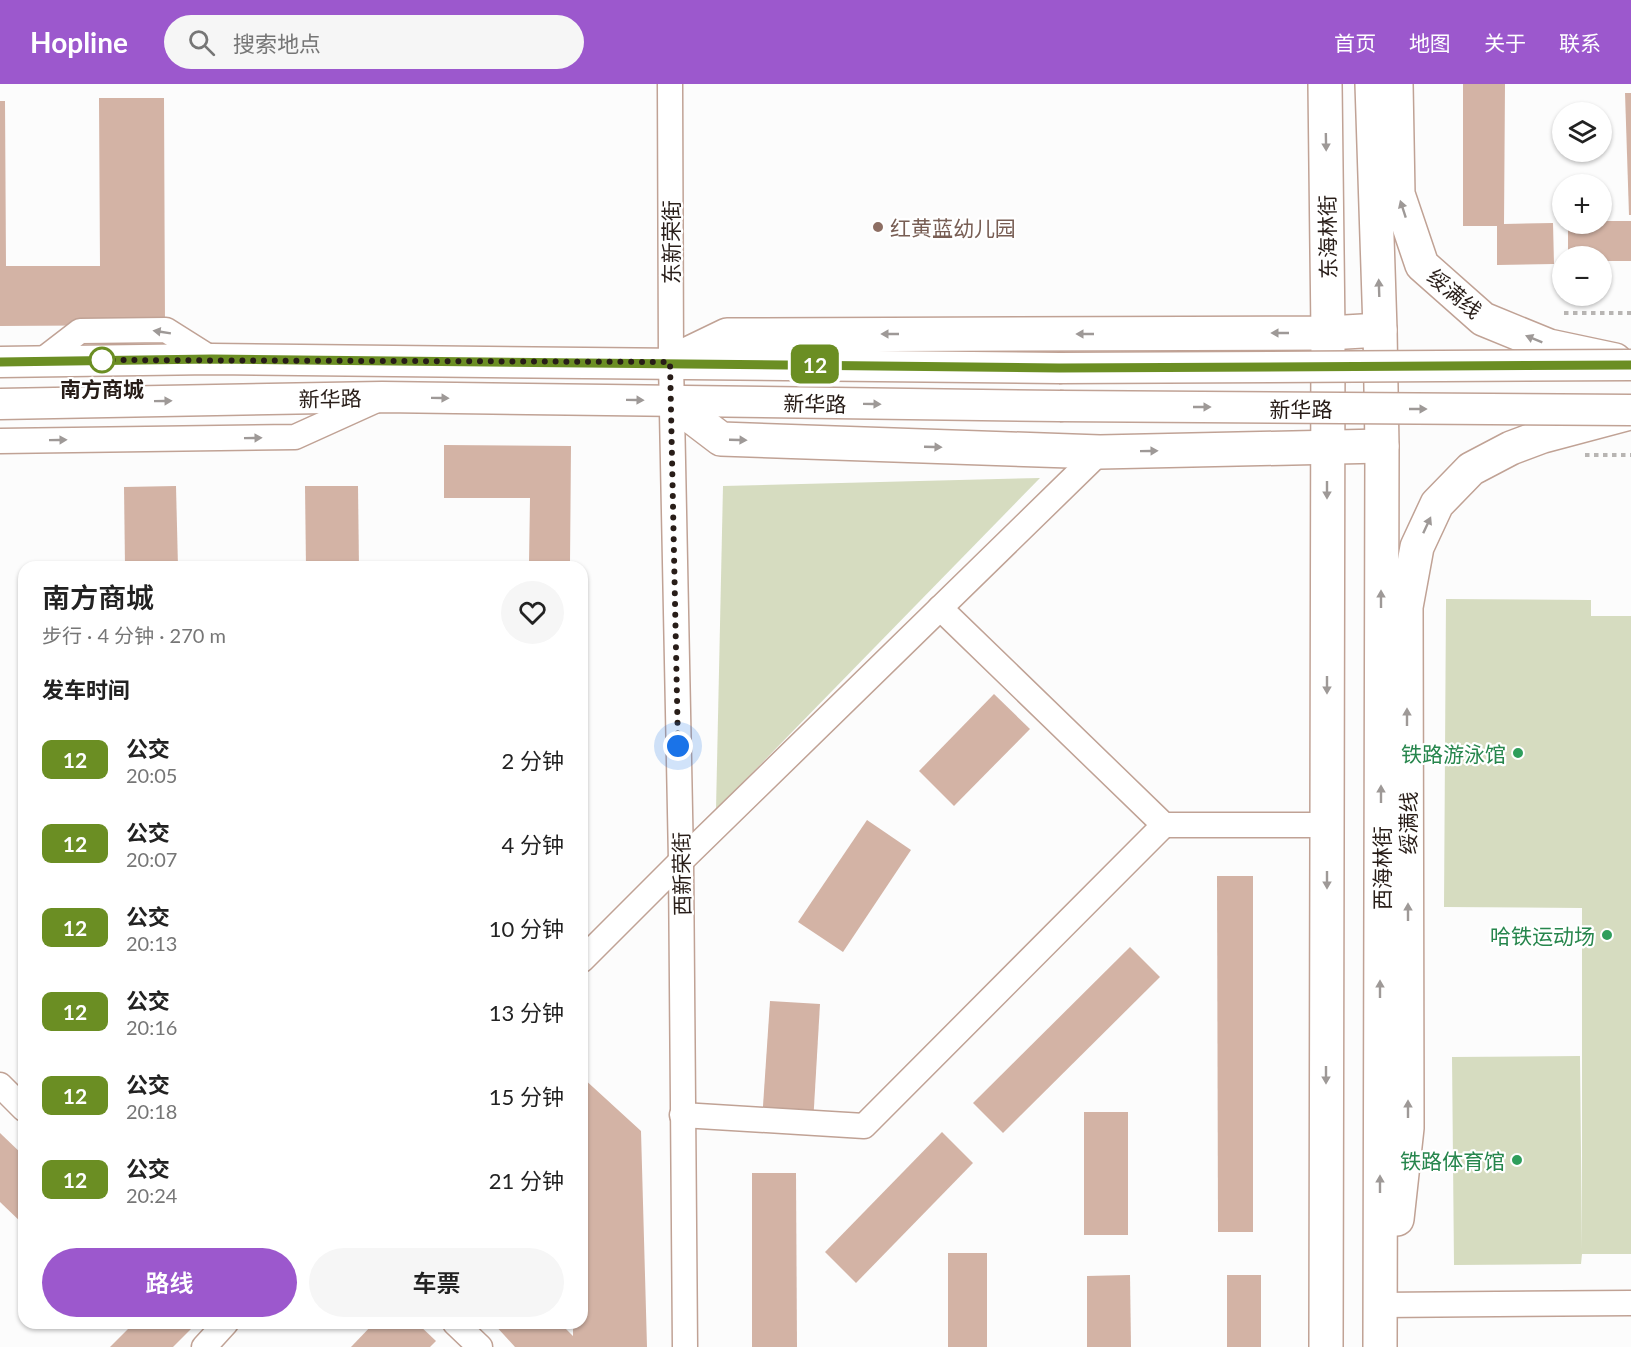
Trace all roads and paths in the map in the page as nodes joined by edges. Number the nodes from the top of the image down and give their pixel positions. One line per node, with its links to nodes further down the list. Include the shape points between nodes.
1 (670, 84): 10 (street, 东新荣街)
2 (1325, 84): 8 (highway, 东海林街, one-way to 8)
3 (1372, 84): 7 (highway, one-way to 3)
4 (1396, 84): 11 (highway, 绥满线, one-way to 4, via 1549,346 1483,319 1422,265 1398,194)
5 (1564, 313): 6 (path)
6 (1631, 313)
7 (1380, 330): 8 (highway); 17 (highway, 西海林街)
8 (1328, 333): 10 (highway, one-way to 10, via 727,335); 18 (highway, 东海林街)
9 (0, 362): 10 (main road, 新华路, one-way to 9)
10 (670, 362): 11 (main road, 新华路, bridge, via 1059,368); 13 (street, 东新荣街)
11 (1631, 364)
12 (382, 397): 13 (main road, 新华路, one-way to 13); 14 (main road, 新华路, one-way to 12); 16 (street, one-way to 12, via 295,437)
13 (671, 401): 15 (main road, 新华路, one-way to 15, bridge); 19 (highway, one-way to 19, via 722,439); 25 (street, 西新荣街)
14 (0, 404)
15 (1631, 411): 30 (highway, 绥满线, one-way to 15, via 1400,1208 1407,1128 1406,607 1417,547 1437,504 1471,469 1543,436)
16 (0, 441)
17 (1382, 446): 18 (highway); 30 (highway, 西海林街, one-way to 17)
18 (1327, 447): 19 (highway, one-way to 18); 24 (highway, one-way to 24)
19 (1100, 452): 22 (street)
20 (1576, 455): 21 (path)
21 (1631, 455)
22 (940, 608): 23 (street); 25 (street)
23 (1164, 825): 24 (street); 29 (street, via 864,1126)
24 (1327, 825): 37 (highway, one-way to 37)
25 (681, 861): 26 (street); 29 (street, 西新荣街)
26 (588, 954)
27 (0, 1085): 28 (street)
28 (18, 1103)
29 (682, 1115): 36 (street, 西新荣街)
30 (1380, 1298): 31 (street); 38 (highway, 西海林街)
31 (1631, 1303)
32 (220, 1329): 34 (street)
33 (460, 1329): 35 (street)
34 (204, 1347)
35 (480, 1347)
36 (685, 1347)
37 (1326, 1347)
38 (1380, 1347)

